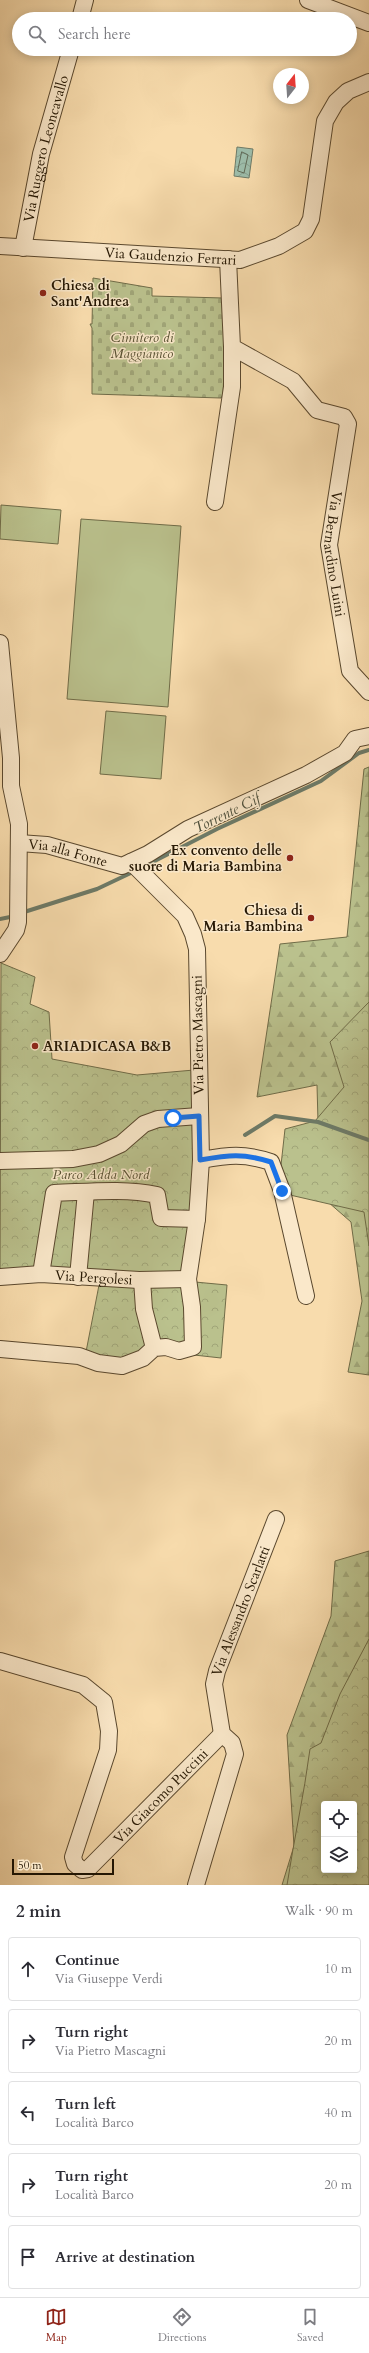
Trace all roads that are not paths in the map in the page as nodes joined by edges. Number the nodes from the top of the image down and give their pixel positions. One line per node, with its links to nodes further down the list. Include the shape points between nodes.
1 (85, 0): 3 (street)
2 (308, 0): 4 (street)
3 (82, 12)
4 (338, 12)
5 (357, 19): 6 (street)
6 (369, 24)
7 (69, 56): 10 (street, Via Ruggero Leoncavallo, via 41,154)
8 (369, 82): 11 (street, Via Gaudenzio Ferrari, via 348,91 340,98 325,121 311,219 305,231 279,246 240,260)
9 (0, 246): 10 (street, Via Gaudenzio Ferrari)
10 (23, 248): 11 (street, Via Gaudenzio Ferrari)
11 (228, 259): 12 (street)
12 (232, 347): 13 (street, via 232,387); 15 (street, Via Bernardino Luini, via 293,381 317,410 347,420 329,544 350,671)
13 (215, 502)
14 (0, 643): 17 (street, via 11,758)
15 (369, 692)
16 (369, 736): 19 (street, Via alla Fonte, via 355,739 345,753 306,775 188,830)
17 (6, 785): 18 (street, via 19,824)
18 (19, 843): 19 (street, Via alla Fonte, via 47,845 122,866); 20 (street, via 16,930)
19 (136, 867): 21 (street, Via Pietro Mascagni, via 185,916 197,949)
20 (0, 954)
21 (199, 1116): 22 (street, Via Pietro Mascagni); 23 (street, via 144,1124 121,1144 99,1154 73,1159)
22 (200, 1160): 25 (street, Via Pietro Mascagni); 31 (street, via 249,1155 271,1162 282,1191)
23 (0, 1161)
24 (86, 1192): 25 (street, via 144,1192 157,1195 161,1218); 26 (street, via 54,1193); 28 (street)
25 (197, 1219): 29 (street, Via Pietro Mascagni)
26 (40, 1274): 27 (street, Via Pergolesi); 28 (street, Via Pergolesi)
27 (0, 1276)
28 (78, 1277): 30 (street, Via Pergolesi)
29 (188, 1279): 30 (street, Via Pergolesi); 32 (street, Via Pietro Mascagni, via 193,1347 180,1351 166,1347)
30 (142, 1280): 32 (street, via 144,1310)
31 (306, 1296)
32 (154, 1348): 33 (street, via 143,1358 122,1366 98,1363 79,1356)
33 (0, 1349)
34 (276, 1519): 36 (street, Via Alessandro Scarlatti, via 217,1671 214,1684)
35 (0, 1662): 36 (street, Via Giacomo Puccini, via 83,1685 104,1702 109,1732 108,1750 73,1857 75,1864 82,1870 88,1869 124,1835)
36 (222, 1734): 37 (street, Via Alessandro Scarlatti, via 232,1743 235,1754)
37 (196, 1885)

